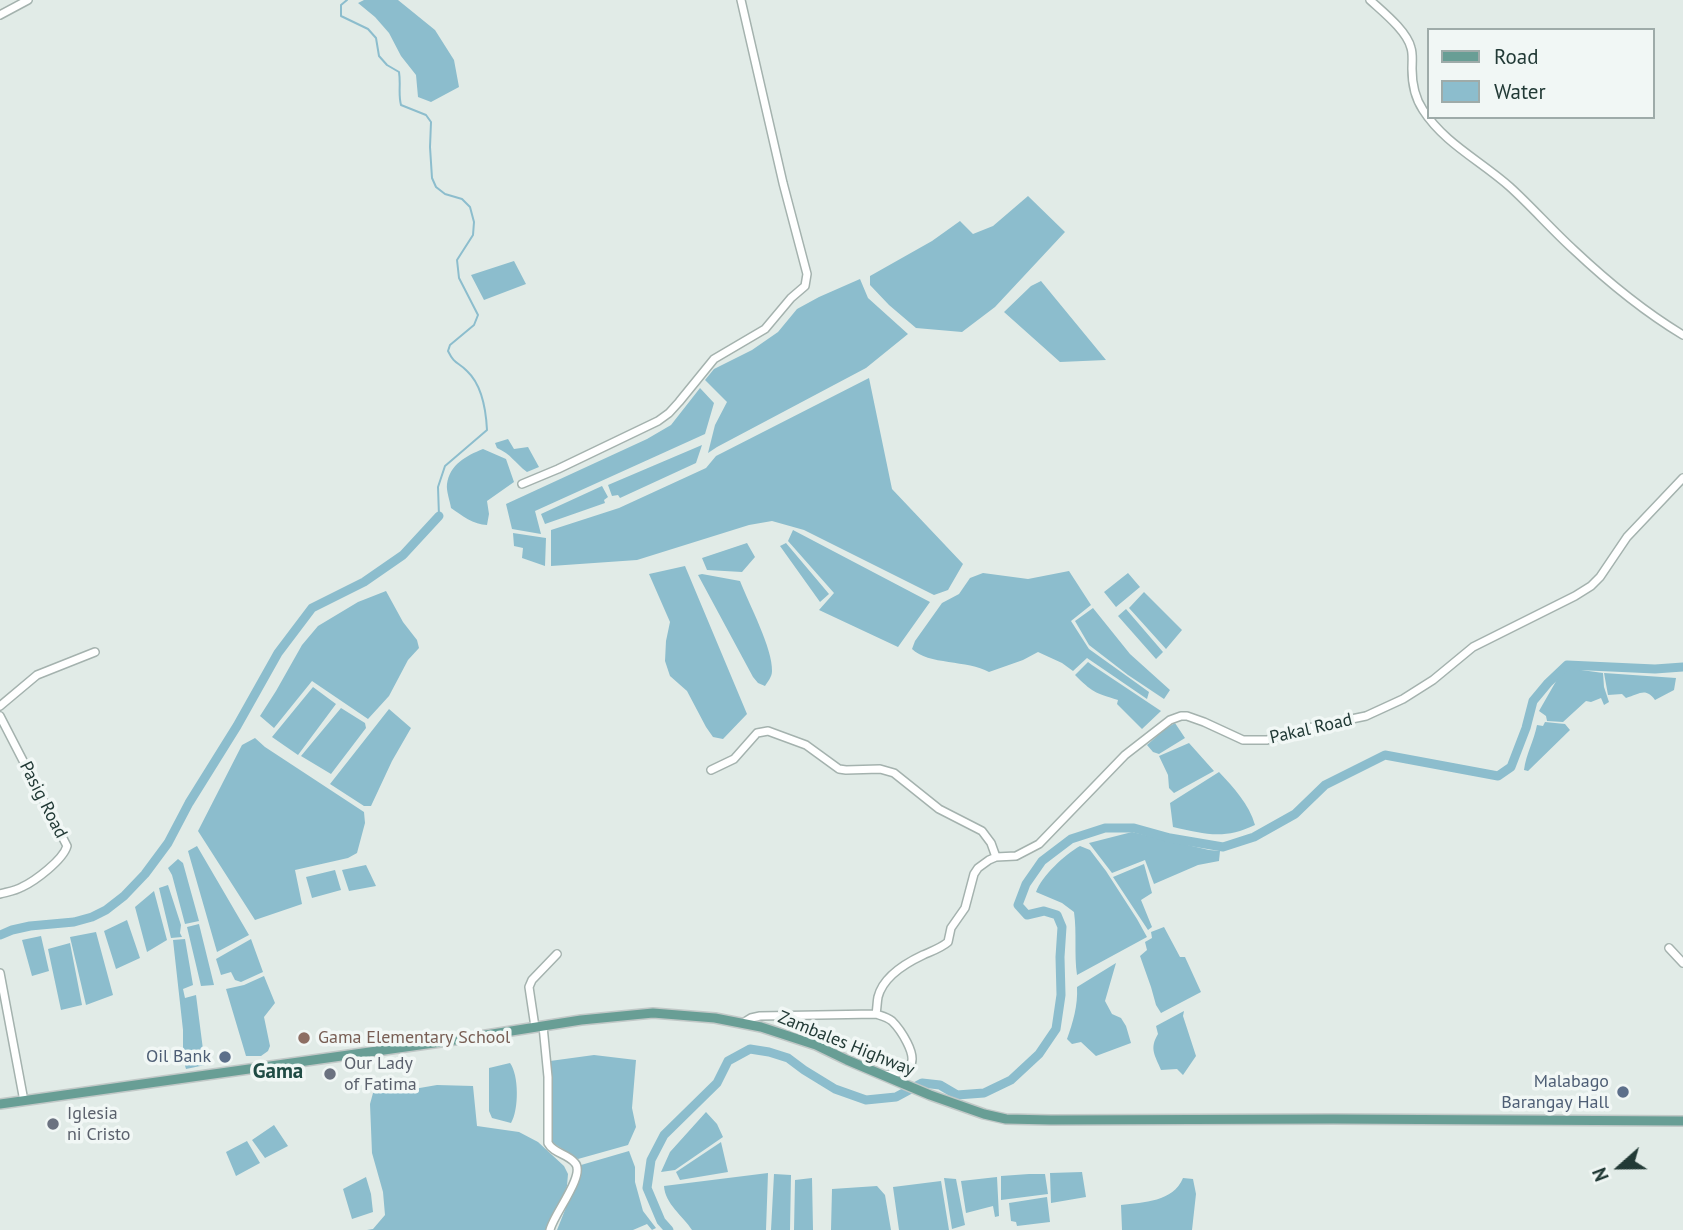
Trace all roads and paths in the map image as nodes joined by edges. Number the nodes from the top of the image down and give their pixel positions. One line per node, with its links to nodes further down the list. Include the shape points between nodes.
1 (28, 0): 4 (street)
2 (741, 0): 9 (street, via 807,274 805,286 765,329 714,359 658,421)
3 (1370, 0): 5 (street, via 1409,42 1416,96)
4 (0, 15)
5 (1428, 116)
6 (1430, 119): 7 (street, via 1632,301)
7 (1683, 335)
8 (1683, 478): 14 (street, Pakal Road, via 1627,537 1591,586 1473,647 1403,699 1366,716 1267,740 1243,740 1187,716 1175,718 1125,755 1039,844 1016,856)
9 (522, 484)
10 (95, 652): 11 (street, via 37,676)
11 (0, 706)
12 (0, 716): 15 (street, Pasig Road, via 67,846 44,872 22,887)
13 (711, 771): 14 (street, via 734,758 757,733 768,731 806,745 839,769 894,773 939,808 982,831)
14 (996, 857): 20 (street, via 976,871 948,942 891,977 880,991)
15 (0, 894)
16 (1669, 948): 18 (street)
17 (556, 954): 22 (street, via 529,987)
18 (1683, 963)
19 (0, 973): 24 (street)
20 (876, 1014): 21 (street, via 760,1016); 23 (street, via 890,1019 911,1054 908,1068)
21 (743, 1023): 22 (main road, Zambales Highway, via 653,1013); 23 (main road, Zambales Highway, via 816,1045)
22 (539, 1026): 24 (main road, Zambales Highway); 27 (street, via 548,1077 548,1143 578,1167)
23 (883, 1075): 26 (main road, Zambales Highway, via 984,1114 1029,1120)
24 (24, 1101): 25 (main road, Zambales Highway)
25 (0, 1104)
26 (1683, 1121)
27 (550, 1230)

